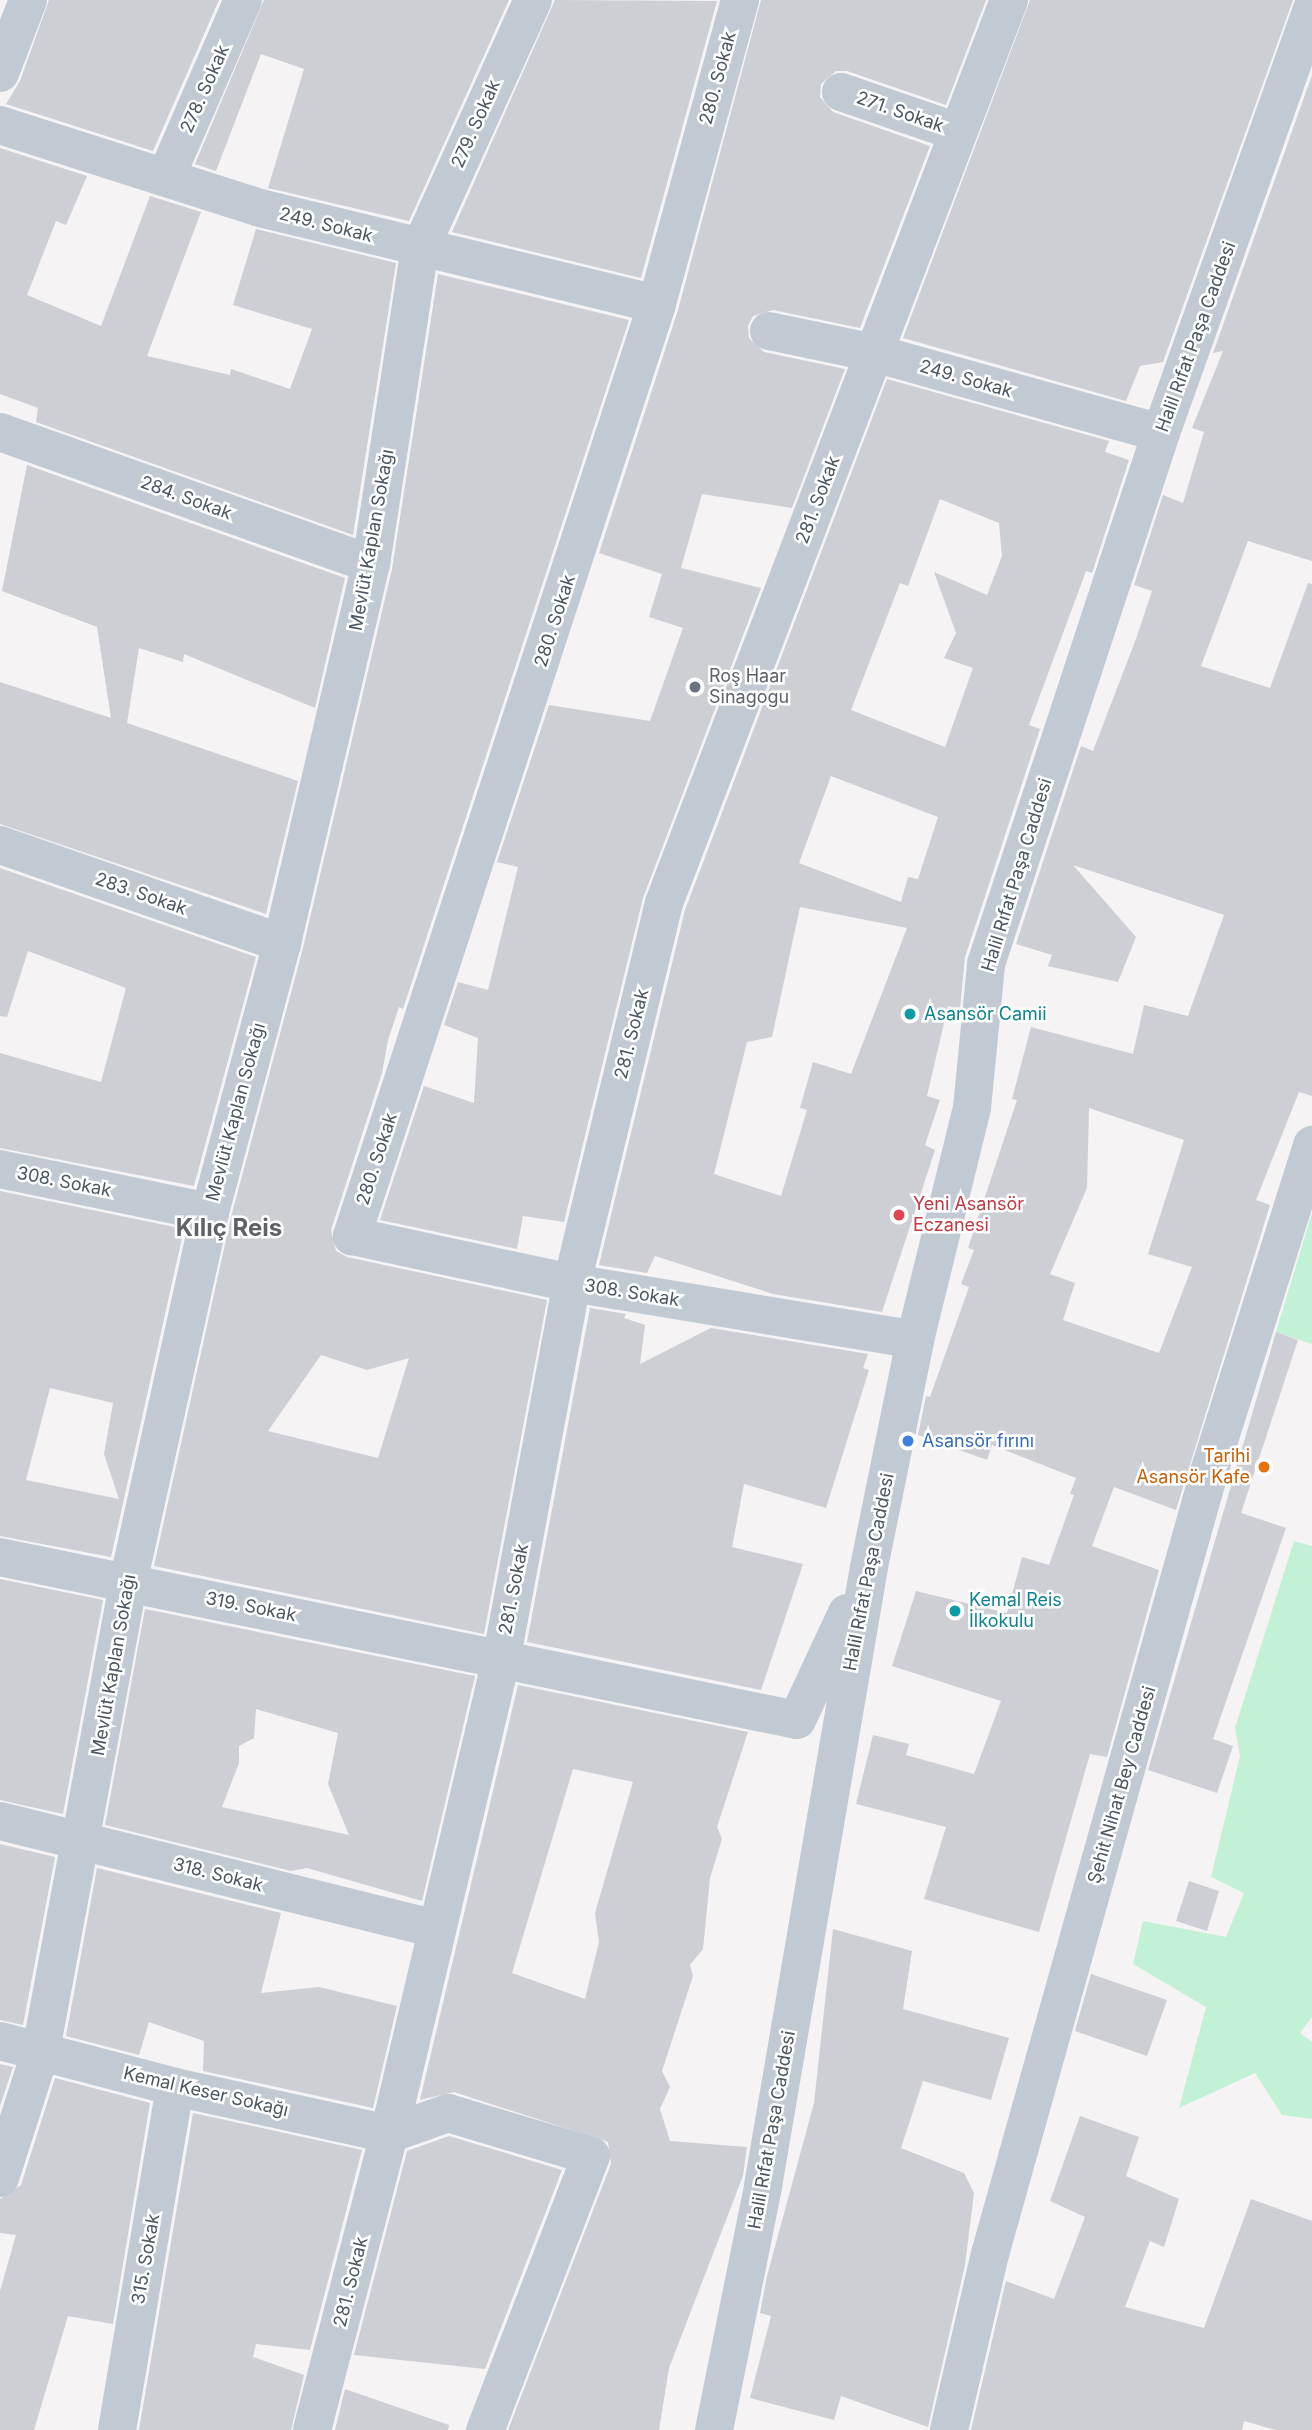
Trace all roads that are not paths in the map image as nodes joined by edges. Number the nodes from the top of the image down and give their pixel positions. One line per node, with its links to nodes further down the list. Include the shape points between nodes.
1 (28, 0): 7 (street)
2 (243, 0): 11 (street, 278. Sokak)
3 (533, 0): 12 (street, 279. Sokak)
4 (740, 0): 13 (street, 280. Sokak)
5 (1009, 0): 10 (street, 281. Sokak)
6 (1312, 10): 17 (street, Halil Rıfat Paşa Caddesi)
7 (0, 73)
8 (841, 92): 10 (street, 271. Sokak)
9 (0, 125): 11 (street, 249. Sokak)
10 (958, 132): 15 (street, 281. Sokak)
11 (166, 177): 12 (street, 249. Sokak, via 260,208)
12 (420, 249): 13 (street, 249. Sokak); 18 (street, Mevlüt Kaplan Sokağı)
13 (657, 304): 24 (street, 280. Sokak)
14 (769, 331): 15 (street, 249. Sokak)
15 (874, 353): 17 (street, 249. Sokak); 25 (street, 281. Sokak, via 664,903)
16 (0, 432): 18 (street, 284. Sokak)
17 (1161, 433): 26 (street, Halil Rıfat Paşa Caddesi, via 986,964 972,1108)
18 (371, 564): 20 (street, Mevlüt Kaplan Sokağı)
19 (0, 845): 20 (street, 283. Sokak)
20 (282, 943): 23 (street, Mevlüt Kaplan Sokağı)
21 (1312, 1145): 43 (street, Şehit Nihat Bey Caddesi, via 1207,1482 990,2254)
22 (0, 1169): 23 (street, 308. Sokak)
23 (210, 1212): 29 (street, Mevlüt Kaplan Sokağı)
24 (352, 1236): 25 (street, 308. Sokak)
25 (572, 1283): 26 (street, 308. Sokak); 30 (street, 281. Sokak)
26 (915, 1340): 28 (street, Halil Rıfat Paşa Caddesi)
27 (0, 1557): 29 (street, 319. Sokak)
28 (869, 1567): 30 (street, 319. Sokak, via 797,1720); 42 (street, Halil Rıfat Paşa Caddesi, via 763,2186)
29 (128, 1583): 30 (street, 319. Sokak); 32 (street, Mevlüt Kaplan Sokağı)
30 (502, 1656): 33 (street, 281. Sokak)
31 (0, 1821): 32 (street, 318. Sokak)
32 (83, 1842): 33 (street, 318. Sokak); 35 (street, Mevlüt Kaplan Sokağı)
33 (435, 1929): 37 (street, 281. Sokak)
34 (0, 2041): 35 (street, Kemal Keser Sokağı)
35 (41, 2050): 36 (street, Kemal Keser Sokağı); 38 (street, Mevlüt Kaplan Sokağı)
36 (175, 2087): 37 (street, Kemal Keser Sokağı); 39 (street, 315. Sokak)
37 (392, 2122): 40 (street, 281. Sokak); 41 (street, via 447,2113 591,2157)
38 (0, 2178)
39 (117, 2430)
40 (313, 2430)
41 (485, 2430)
42 (714, 2430)
43 (949, 2430)

